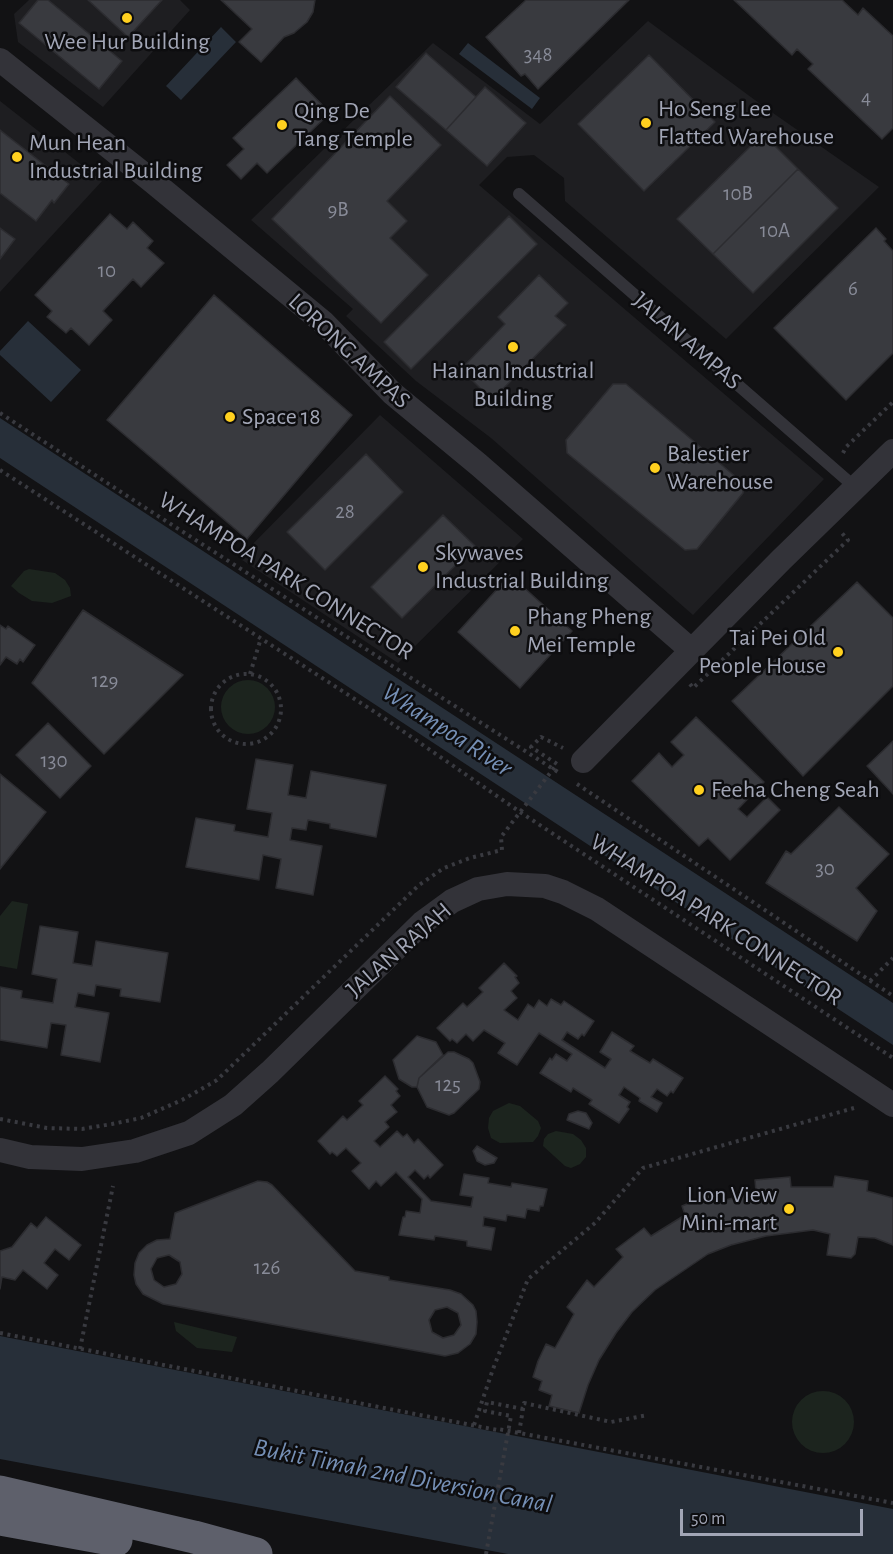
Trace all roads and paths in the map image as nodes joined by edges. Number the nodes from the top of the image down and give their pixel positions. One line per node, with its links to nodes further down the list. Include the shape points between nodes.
1 (0, 60): 8 (street, LORONG AMPAS, via 324,322 392,393)
2 (519, 194): 6 (lane, JALAN AMPAS)
3 (0, 413): 10 (path, WHAMPOA PARK CONNECTOR)
4 (893, 451): 6 (street)
5 (0, 470): 7 (path, WHAMPOA PARK CONNECTOR)
6 (856, 488): 8 (street)
7 (261, 638): 9 (path); 13 (path, WHAMPOA PARK CONNECTOR)
8 (691, 650): 11 (street)
9 (250, 674): 9 (path, via 270,683 281,703 278,726 271,735 251,745 228,740 219,733 213,724 210,703 220,684)
10 (553, 768): 12 (path, WHAMPOA PARK CONNECTOR); 13 (path)
11 (578, 771): 15 (path, WHAMPOA PARK CONNECTOR)
12 (563, 775)
13 (520, 812): 17 (path, WHAMPOA PARK CONNECTOR); 20 (path, via 501,837 502,850 444,868 418,885 217,1080 141,1118 112,1124 82,1129 48,1128)
14 (893, 958): 15 (path)
15 (870, 981): 16 (path, WHAMPOA PARK CONNECTOR)
16 (893, 996)
17 (893, 1058)
18 (893, 1105): 21 (street, JALAN RAJAH, via 597,909 545,886 507,884 478,889 452,901 422,923 270,1072 232,1105 189,1133 135,1151 82,1159 30,1157)
19 (854, 1108): 27 (path, via 643,1168 596,1223 528,1279)
20 (0, 1119)
21 (0, 1150)
22 (113, 1186): 24 (path)
23 (0, 1333): 24 (path)
24 (80, 1349): 27 (path)
25 (523, 1409): 26 (path, via 524,1402 611,1422); 28 (path); 34 (path, bridge, via 487,1402 485,1411 511,1416)
26 (648, 1415)
27 (474, 1425): 28 (path)
28 (519, 1433): 30 (path)
29 (0, 1492): 33 (highway)
30 (893, 1503)
31 (0, 1519): 32 (highway)
32 (193, 1554)
33 (256, 1554)
34 (486, 1554)

